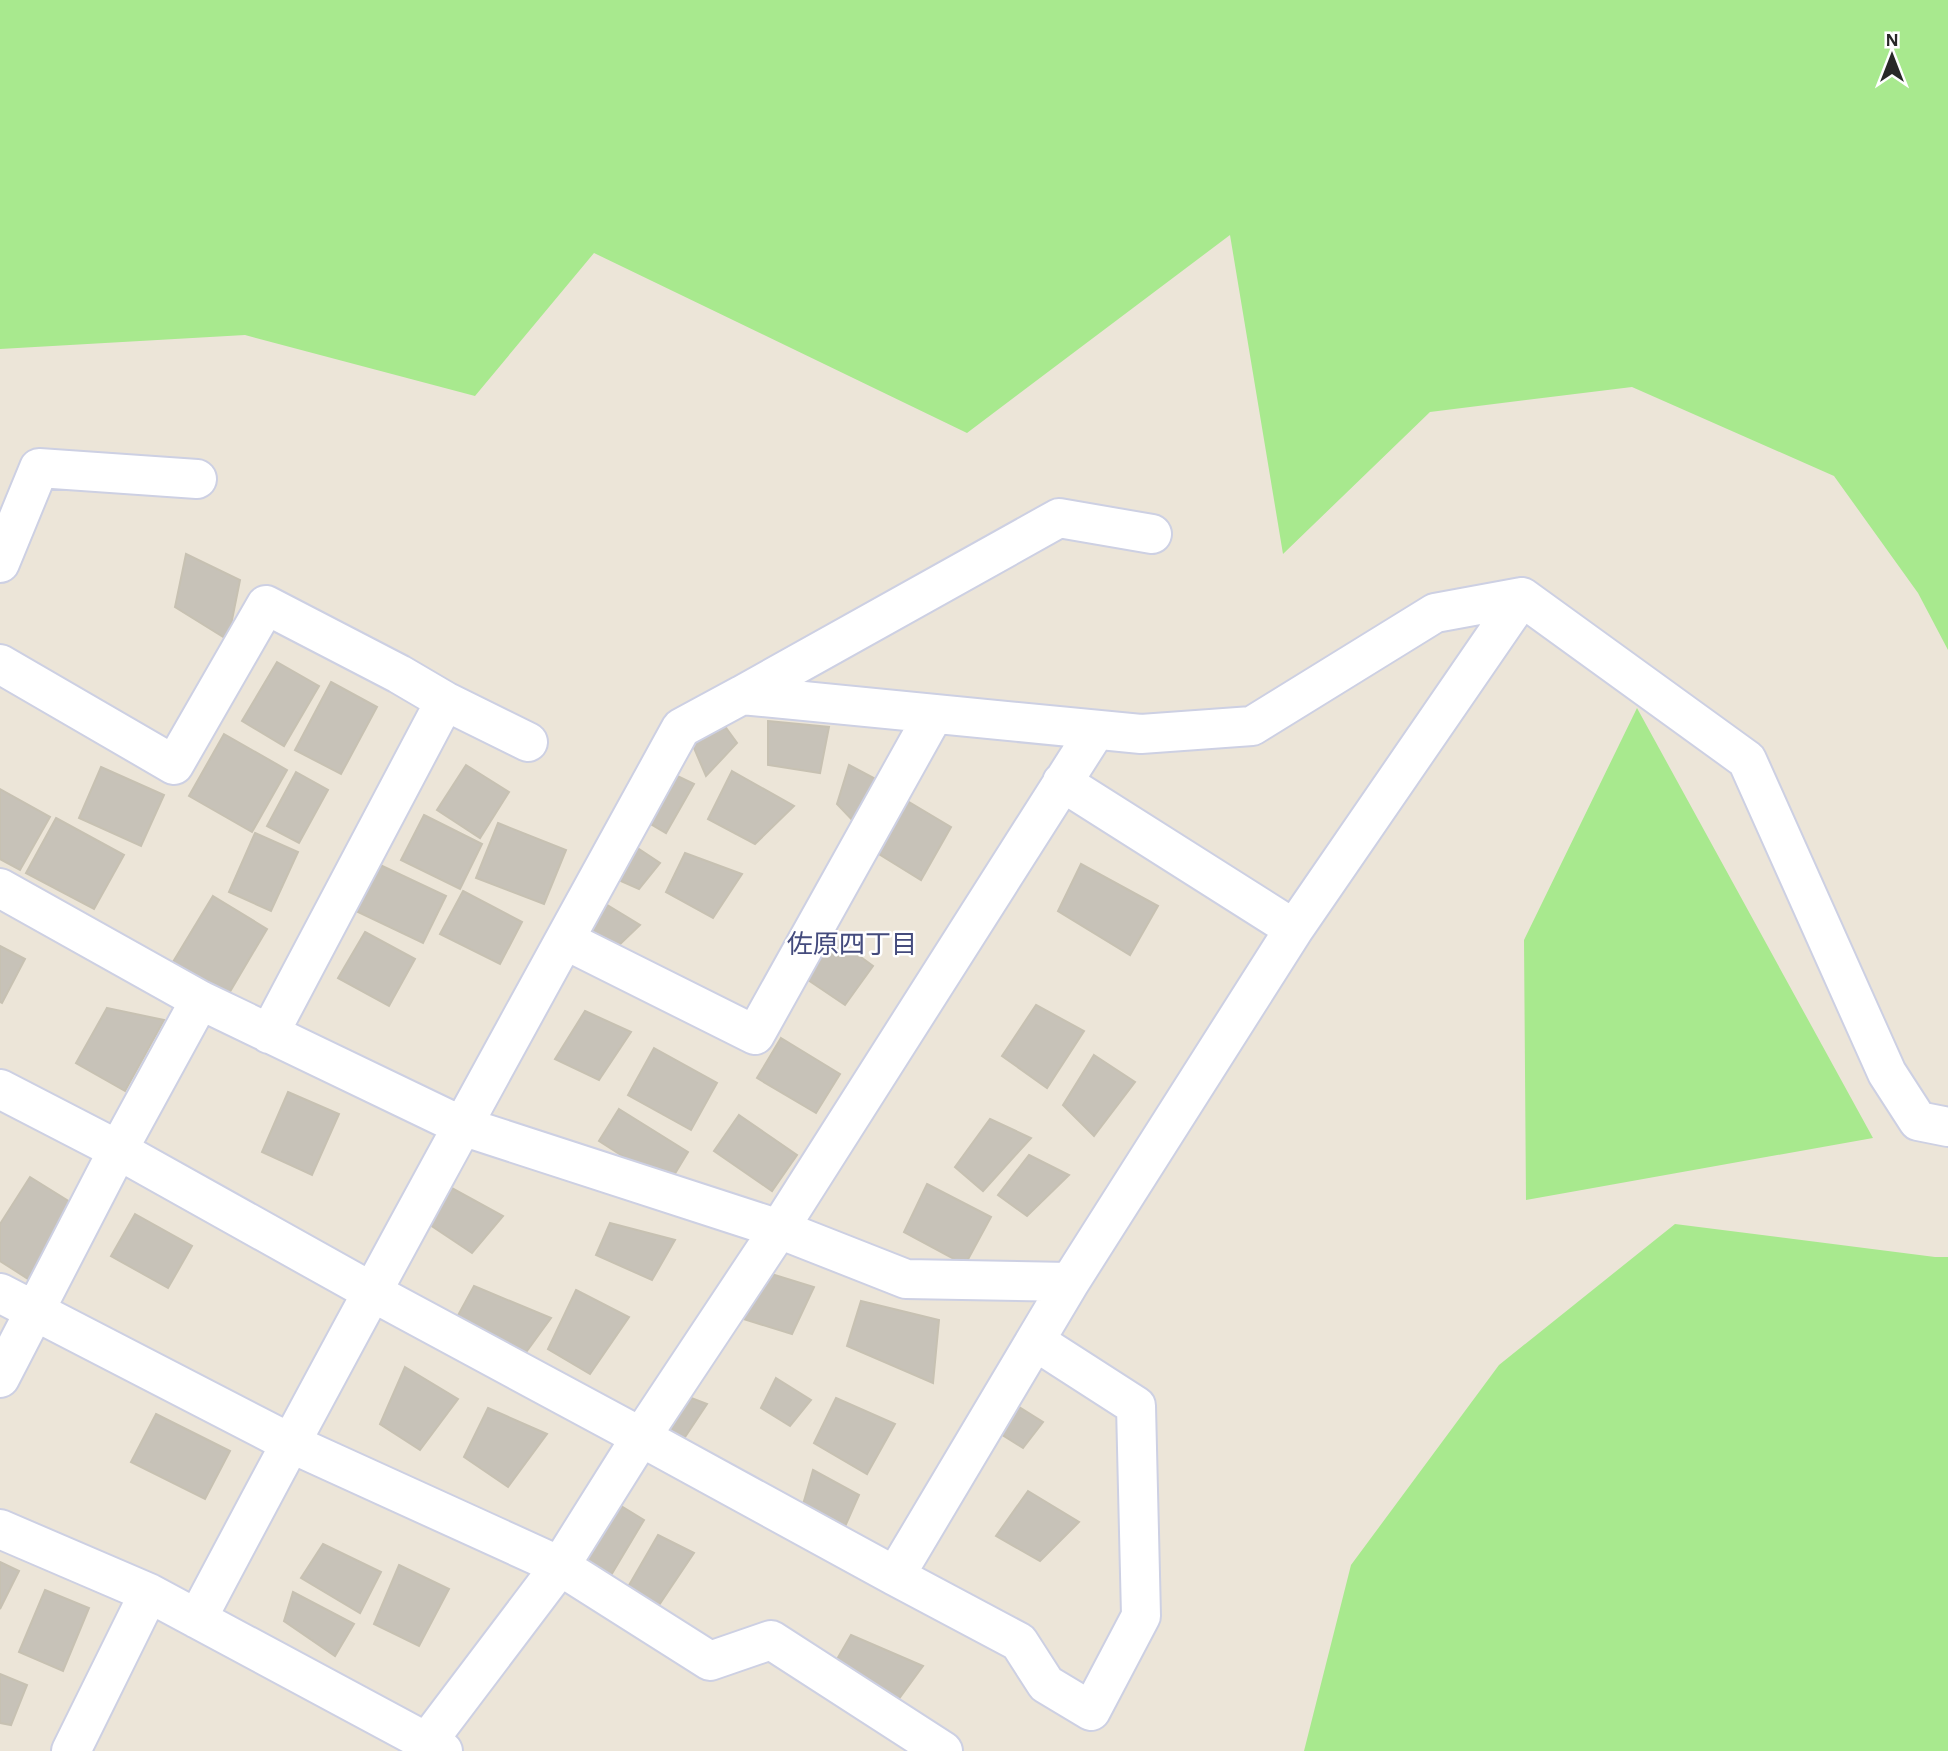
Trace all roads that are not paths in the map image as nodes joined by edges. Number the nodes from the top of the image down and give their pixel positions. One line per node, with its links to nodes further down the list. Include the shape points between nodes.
1 (197, 479): 3 (street, via 39,468)
2 (1152, 534): 6 (street, via 1059,518)
3 (0, 563)
4 (1522, 597): 9 (street, via 1435,613 1252,726 1141,734); 13 (street); 19 (street, via 1747,760 1887,1073 1918,1121)
5 (0, 664): 7 (street, via 174,765 267,605)
6 (742, 695): 8 (street); 14 (street, via 681,729)
7 (445, 701): 10 (street); 16 (street)
8 (934, 714): 9 (street); 14 (street, via 755,1035)
9 (1096, 730): 11 (street)
10 (528, 742)
11 (1062, 782): 13 (street); 21 (street)
12 (0, 888): 15 (street)
13 (1294, 929): 22 (street)
14 (565, 940): 18 (street)
15 (200, 1000): 16 (street); 20 (street)
16 (269, 1034): 18 (street)
17 (0, 1089): 20 (street)
18 (462, 1126): 21 (street); 23 (street)
19 (1948, 1126)
20 (118, 1150): 23 (street); 25 (street)
21 (779, 1229): 22 (street, via 906,1279); 28 (street)
22 (1070, 1282): 26 (street)
23 (372, 1292): 28 (street); 29 (street)
24 (0, 1293): 25 (street)
25 (34, 1311): 27 (street); 29 (street)
26 (1035, 1341): 32 (street); 32 (street, via 1136,1406 1141,1616 1091,1711 1046,1684 1020,1642)
27 (0, 1378)
28 (642, 1437): 31 (street); 32 (street)
29 (290, 1443): 31 (street); 34 (street)
30 (0, 1529): 33 (street)
31 (560, 1566): 35 (street); 37 (street, via 710,1661 771,1640)
32 (895, 1576)
33 (149, 1593): 34 (street); 36 (street)
34 (197, 1619): 35 (street)
35 (435, 1747)
36 (71, 1751)
37 (943, 1751)

